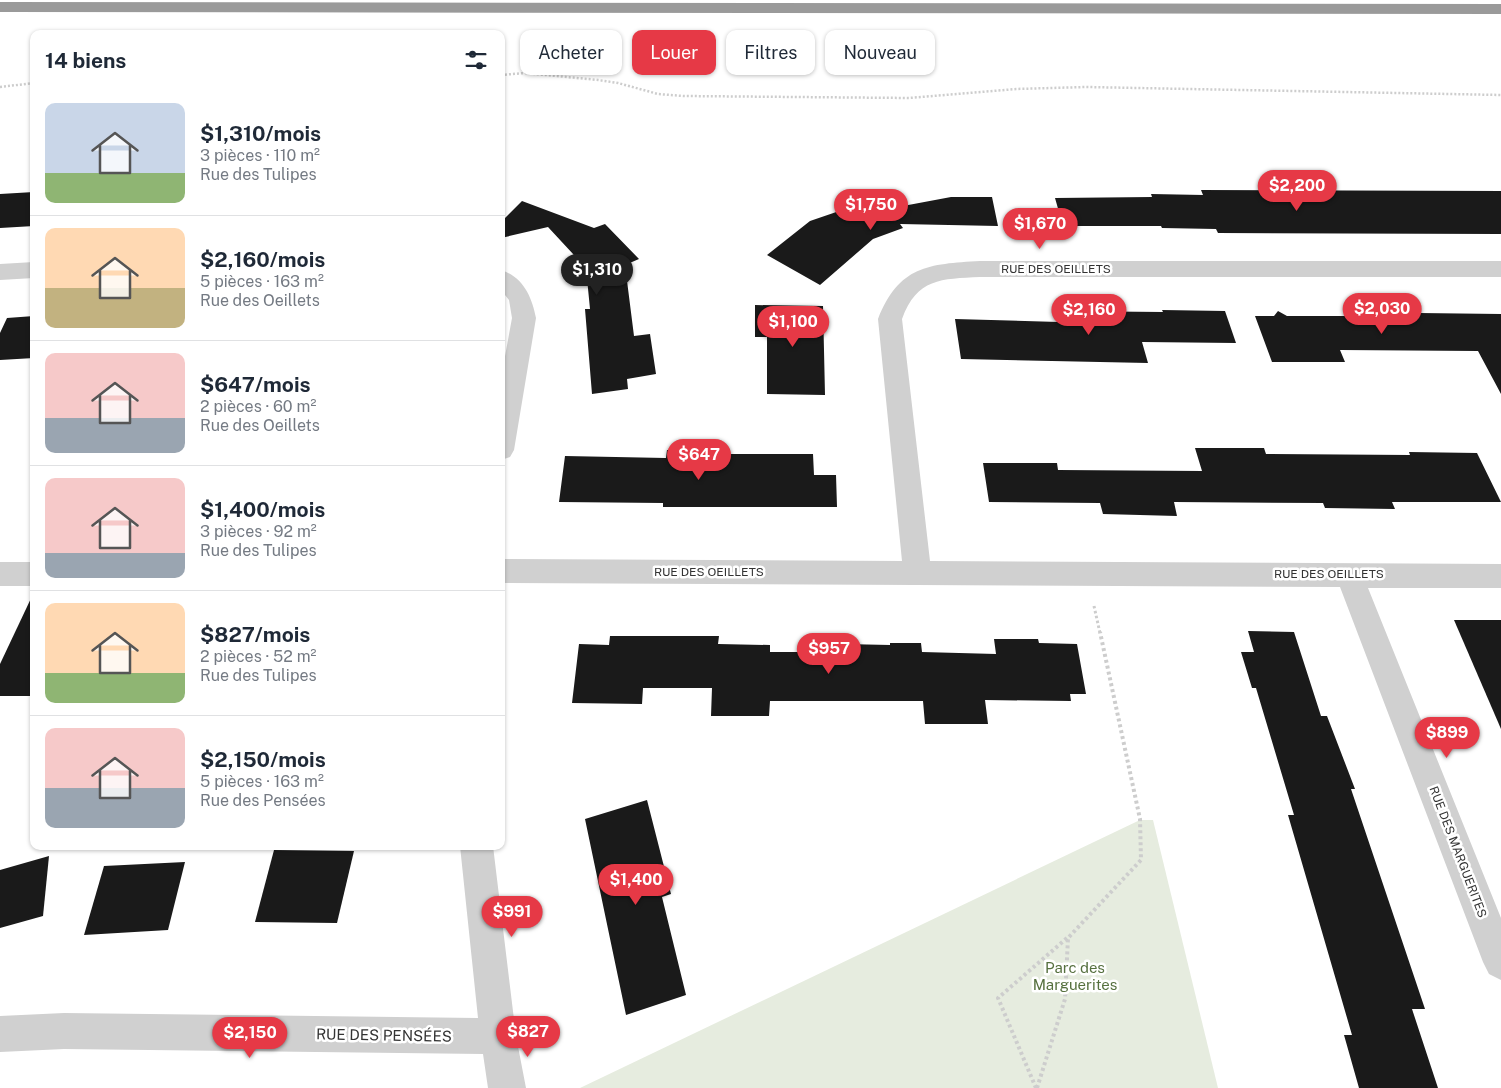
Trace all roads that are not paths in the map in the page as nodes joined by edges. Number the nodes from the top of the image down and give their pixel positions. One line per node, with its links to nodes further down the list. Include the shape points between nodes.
1 (0, 7): 2 (highway)
2 (1501, 9)
3 (1501, 269): 9 (street, RUE DES OEILLETS, via 980,270 937,273 920,279 904,289 895,302 890,319)
4 (30, 270): 5 (street)
5 (0, 272)
6 (505, 281): 7 (street, via 515,288 522,300 524,318)
7 (505, 427)
8 (505, 571): 9 (street, RUE DES OEILLETS)
9 (917, 572): 12 (street, RUE DES OEILLETS)
10 (0, 574): 11 (street)
11 (30, 574)
12 (1349, 574): 13 (street, RUE DES OEILLETS); 15 (street, RUE DES MARGUERITES)
13 (1501, 576)
14 (476, 850): 17 (street)
15 (1501, 962)
16 (0, 1034): 17 (street, RUE DES PENSÉES, via 64,1030)
17 (498, 1036): 18 (street)
18 (507, 1088)

